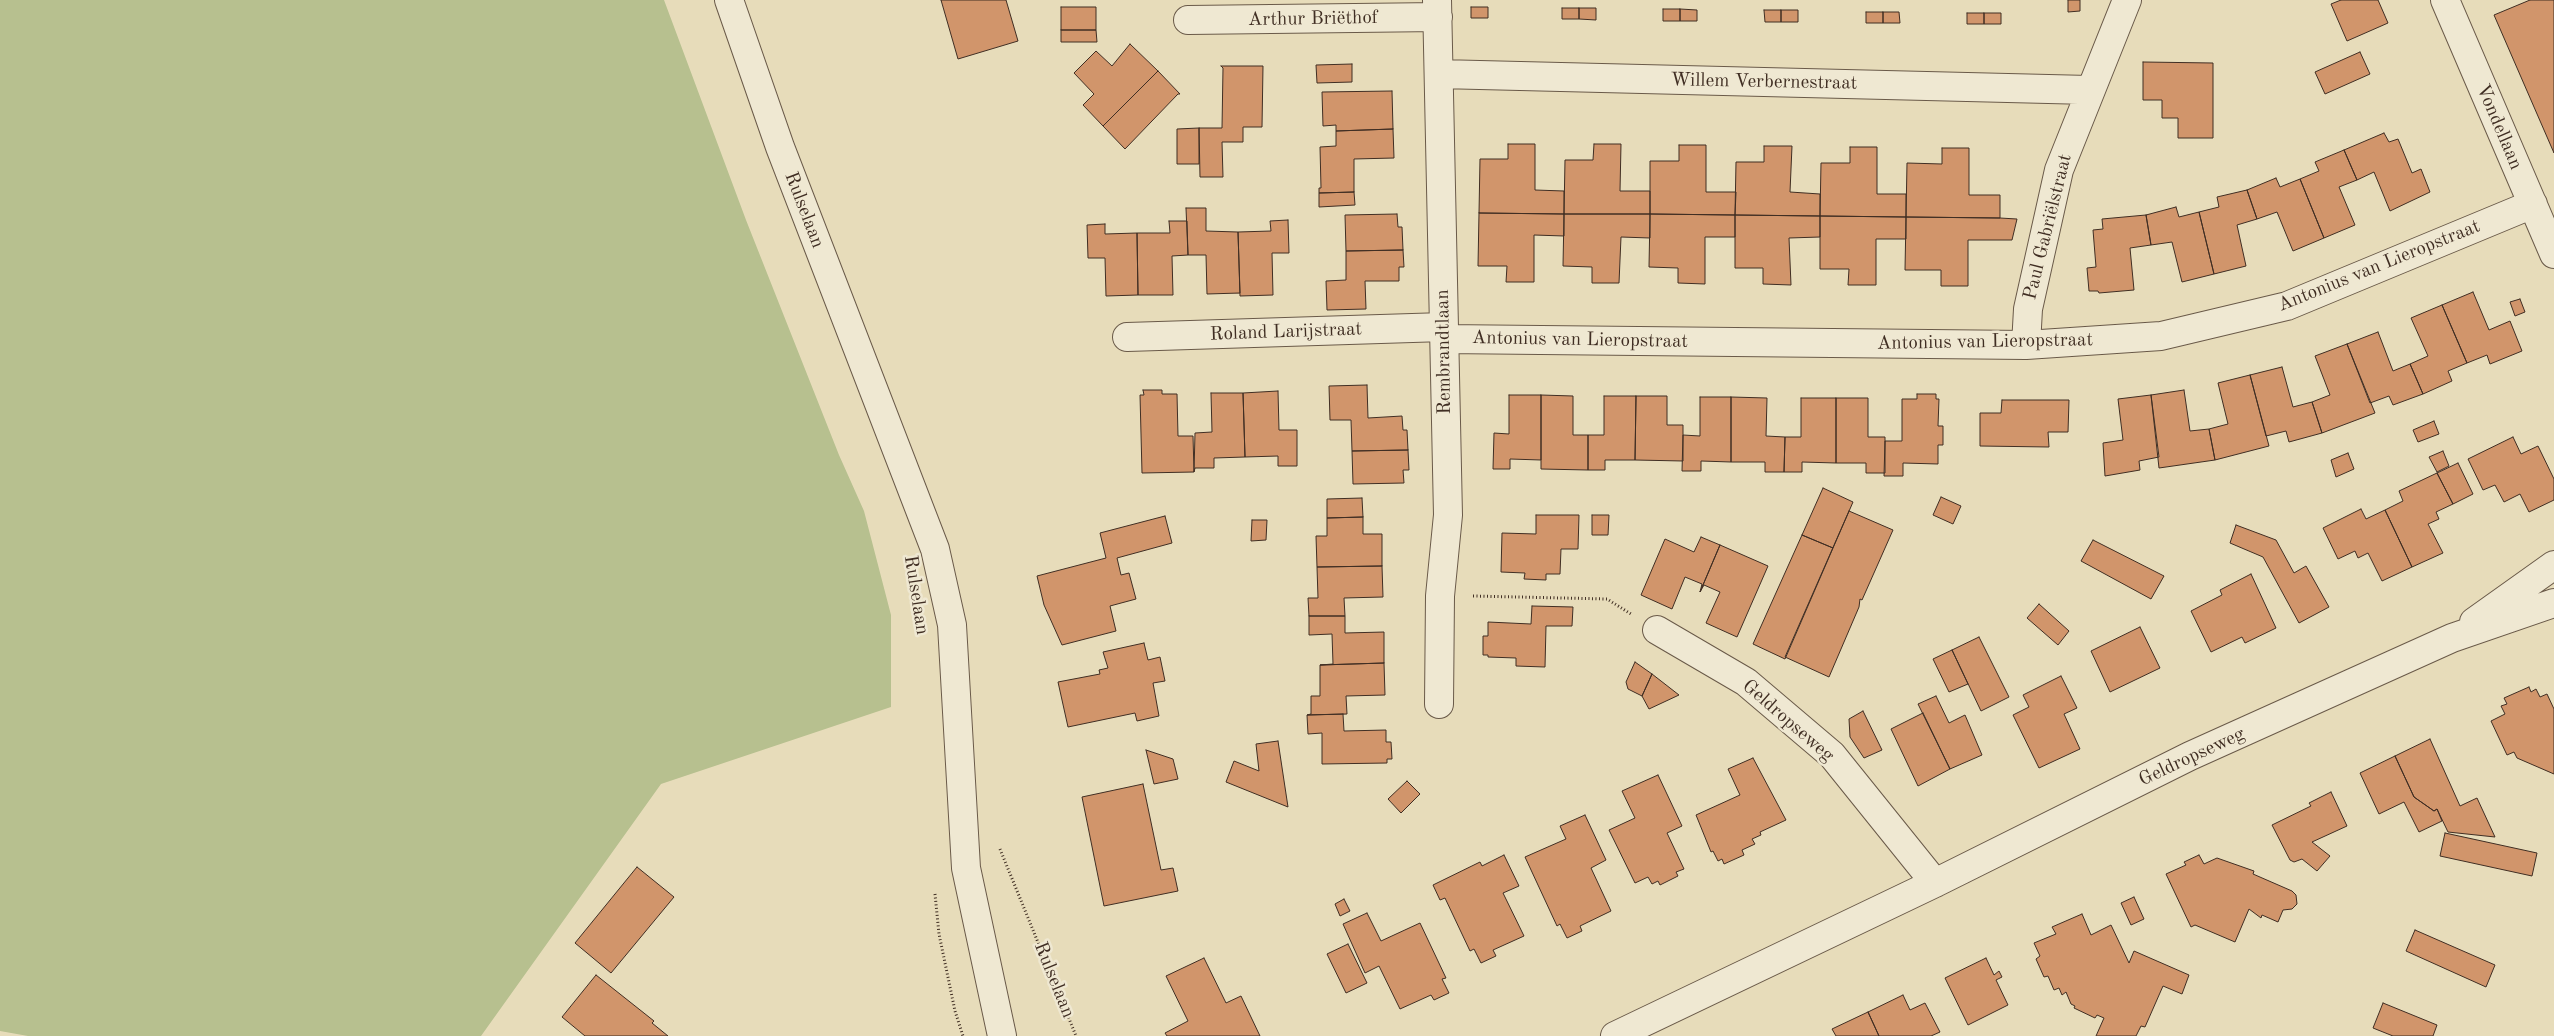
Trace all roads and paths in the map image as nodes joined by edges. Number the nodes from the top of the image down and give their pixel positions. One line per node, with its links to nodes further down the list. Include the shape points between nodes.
1 (729, 0): 22 (street, Rulselaan, via 780,147 935,549 952,625 966,868)
2 (2127, 0): 7 (street, Paul Gabriëlstraat)
3 (2445, 0): 8 (street, Vondellaan)
4 (1437, 8): 5 (street, Arthur Briëthof); 6 (street, Rembrandtlaan)
5 (1188, 20)
6 (1438, 74): 7 (street, Willem Verbernestraat); 10 (street, Rembrandtlaan)
7 (2089, 90): 12 (street, Paul Gabriëlstraat, via 2059,170 2028,309)
8 (2533, 204): 9 (street, Vondellaan); 12 (street, Antonius van Lieropstraat, via 2287,306 2162,336)
9 (2554, 254)
10 (1444, 333): 11 (street, Roland Larijstraat); 12 (street, Antonius van Lieropstraat); 14 (street, Rembrandtlaan, via 1448,514)
11 (1127, 336)
12 (2026, 345)
13 (2554, 565): 17 (street, Geldropseweg)
14 (1440, 596): 16 (path, via 1607,599); 18 (street, Rembrandtlaan)
15 (2554, 603): 17 (street, Geldropseweg)
16 (1657, 630): 20 (street, Geldropseweg, via 1746,682 1832,755)
17 (2452, 638): 20 (street, Geldropseweg, via 2190,756)
18 (1439, 704)
19 (999, 845): 27 (path, Rulselaan)
20 (1935, 884): 23 (street, Geldropseweg)
21 (934, 888): 24 (path, via 939,934)
22 (997, 1004): 25 (street, Rulselaan); 26 (street, Rulselaan)
23 (1658, 1025): 28 (street, Geldropseweg)
24 (963, 1036)
25 (1002, 1036)
26 (1020, 1036)
27 (1076, 1036)
28 (1615, 1036)

